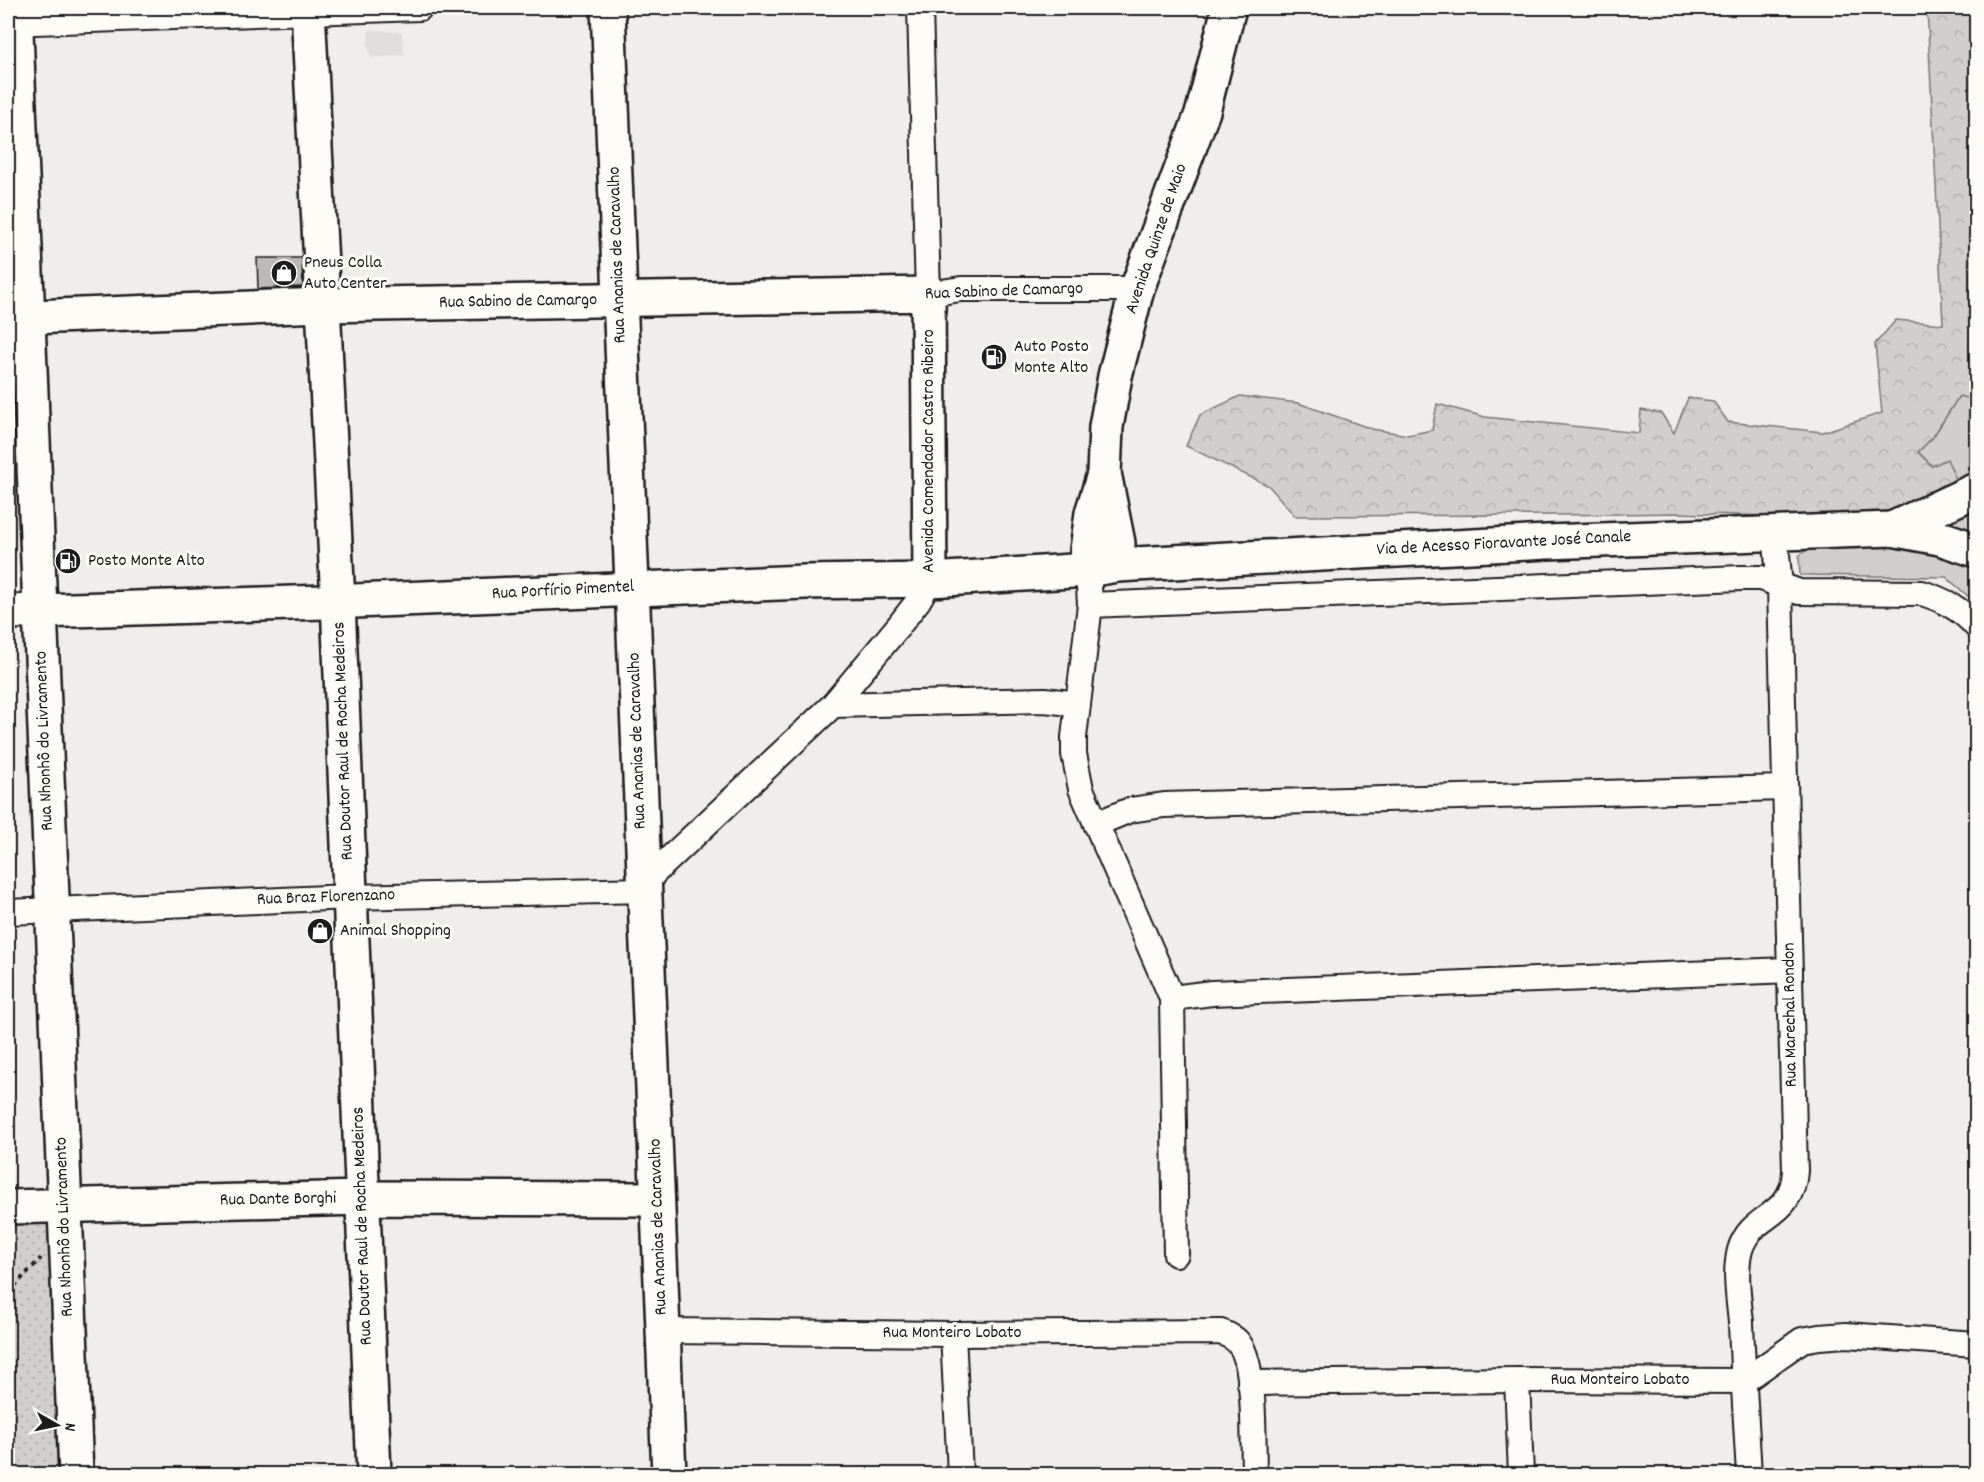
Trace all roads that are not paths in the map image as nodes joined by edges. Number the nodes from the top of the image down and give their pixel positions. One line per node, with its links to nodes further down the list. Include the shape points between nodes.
1 (420, 8): 5 (street)
2 (608, 8): 9 (street, Rua Ananias de Caravalho)
3 (920, 8): 8 (street, Avenida Comendador Castro Ribeiro)
4 (1229, 8): 7 (street, Avenida Quinze de Maio, via 1203,111)
5 (308, 10): 6 (street); 10 (street, Rua Doutor Raul de Rocha Medeiros)
6 (13, 18): 11 (street, Rua Nhonhô do Livramento)
7 (1137, 289): 8 (street, Rua Sabino de Camargo, via 961,289); 16 (street, Avenida Quinze de Maio, via 1114,376 1106,427 1104,474 1116,534)
8 (928, 294): 9 (street, Rua Sabino de Camargo); 17 (street, Avenida Comendador Castro Ribeiro)
9 (620, 300): 10 (street, Rua Sabino de Camargo); 19 (street, Rua Ananias de Caravalho)
10 (322, 305): 11 (street, Rua Sabino de Camargo); 20 (street, Rua Doutor Raul de Rocha Medeiros)
11 (18, 318): 22 (street, Rua Nhonhô do Livramento)
12 (1977, 490): 13 (street)
13 (1892, 529): 14 (street, Via de Acesso Fioravante José Canale); 15 (street)
14 (1775, 534): 16 (street, Via de Acesso Fioravante José Canale, via 1524,543); 18 (street, Rua Marechal Rondon)
15 (1977, 550)
16 (1102, 567): 17 (street, Rua Porfírio Pimentel); 21 (street)
17 (930, 580): 19 (street, Rua Porfírio Pimentel); 26 (street, Avenida Comendador Castro Ribeiro, via 918,601)
18 (1780, 586): 21 (street, via 1761,578 1741,578); 24 (street, via 1799,592 1922,593 1954,606); 27 (street, Rua Marechal Rondon)
19 (632, 588): 20 (street, Rua Porfírio Pimentel); 29 (street, Rua Ananias de Caravalho)
20 (338, 602): 22 (street, Rua Porfírio Pimentel); 30 (street, Rua Doutor Raul de Rocha Medeiros)
21 (1090, 605): 25 (street)
22 (40, 610): 23 (street, Rua Porfírio Pimentel); 31 (street, Rua Nhonhô do Livramento)
23 (8, 612)
24 (1977, 626)
25 (1078, 704): 26 (street, via 1045,700); 28 (street, via 1074,737 1077,771)
26 (833, 705): 29 (street, Avenida Comendador Castro Ribeiro, via 652,875)
27 (1785, 788): 28 (street, via 1164,805 1130,810); 33 (street, Rua Marechal Rondon)
28 (1096, 824): 34 (street)
29 (645, 890): 30 (street, Rua Braz Florenzano); 36 (street, Rua Ananias de Caravalho)
30 (350, 897): 31 (street, Rua Braz Florenzano); 35 (street, Rua Doutor Raul de Rocha Medeiros)
31 (52, 910): 32 (street, Rua Braz Florenzano); 38 (street, Rua Nhonhô do Livramento)
32 (8, 912)
33 (1790, 970): 34 (street, via 1212,993); 44 (street, Rua Marechal Rondon, via 1794,1179 1783,1205 1753,1228 1739,1254)
34 (1172, 998): 39 (street)
35 (362, 1198): 36 (street, Rua Dante Borghi); 38 (street, Rua Dante Borghi); 47 (street, Rua Doutor Raul de Rocha Medeiros)
36 (657, 1199): 40 (street, Rua Ananias de Caravalho)
37 (8, 1207): 38 (street, Rua Dante Borghi)
38 (65, 1218): 46 (street, Rua Nhonhô do Livramento)
39 (1176, 1254)
40 (663, 1331): 41 (street, Rua Monteiro Lobato); 48 (street, Rua Ananias de Caravalho)
41 (953, 1334): 45 (street, Rua Monteiro Lobato, via 1211,1331 1238,1342); 49 (street)
42 (1977, 1344): 44 (street, via 1846,1335 1819,1337 1790,1347)
43 (1517, 1380): 44 (street, Rua Monteiro Lobato); 45 (street, Rua Monteiro Lobato); 51 (street)
44 (1744, 1381): 52 (street, Rua Marechal Rondon)
45 (1250, 1383): 50 (street)
46 (76, 1474)
47 (374, 1474)
48 (669, 1474)
49 (960, 1474)
50 (1254, 1474)
51 (1521, 1474)
52 (1749, 1474)

